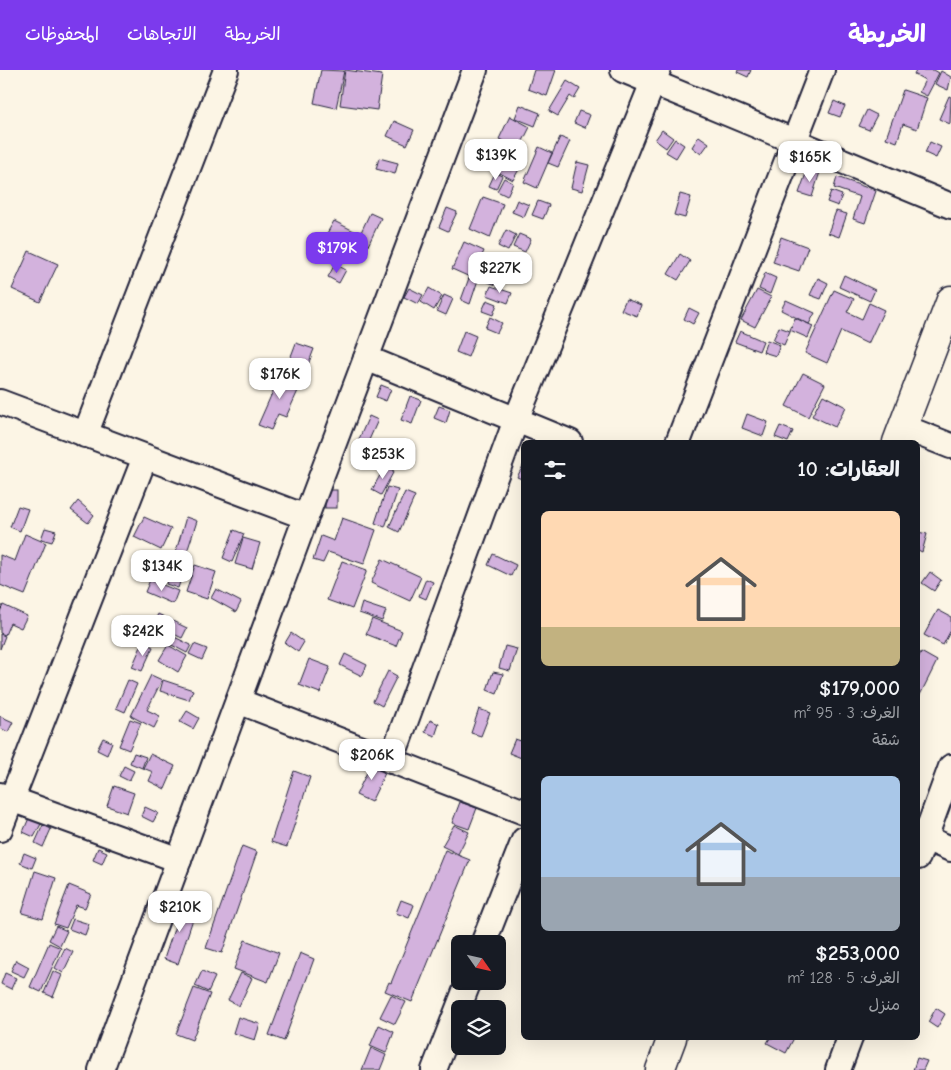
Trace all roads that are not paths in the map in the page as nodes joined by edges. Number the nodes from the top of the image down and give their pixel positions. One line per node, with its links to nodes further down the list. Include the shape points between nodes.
1 (226, 70): 12 (street)
2 (475, 70): 9 (street)
3 (623, 70): 5 (street)
4 (822, 70): 6 (street)
5 (656, 76): 6 (street); 11 (street)
6 (795, 142): 7 (street); 15 (street)
7 (951, 206)
8 (951, 300): 13 (street)
9 (366, 358): 11 (street); 18 (street)
10 (0, 402): 12 (street)
11 (516, 420): 14 (street); 20 (street)
12 (85, 435): 17 (street)
13 (900, 435): 16 (street)
14 (565, 440)
15 (679, 440)
16 (951, 446)
17 (144, 457): 18 (street); 22 (street)
18 (306, 517): 19 (street)
19 (238, 701): 20 (street); 28 (street)
20 (391, 761): 23 (street)
21 (951, 768): 25 (street)
22 (6, 797): 24 (street); 28 (street)
23 (521, 811)
24 (0, 829)
25 (920, 843): 27 (street)
26 (521, 848): 29 (street)
27 (951, 849)
28 (179, 860): 34 (street)
29 (487, 935)
30 (465, 990): 35 (street)
31 (672, 1040): 33 (street)
32 (849, 1040): 36 (street)
33 (667, 1068)
34 (101, 1070)
35 (434, 1070)
36 (838, 1070)

